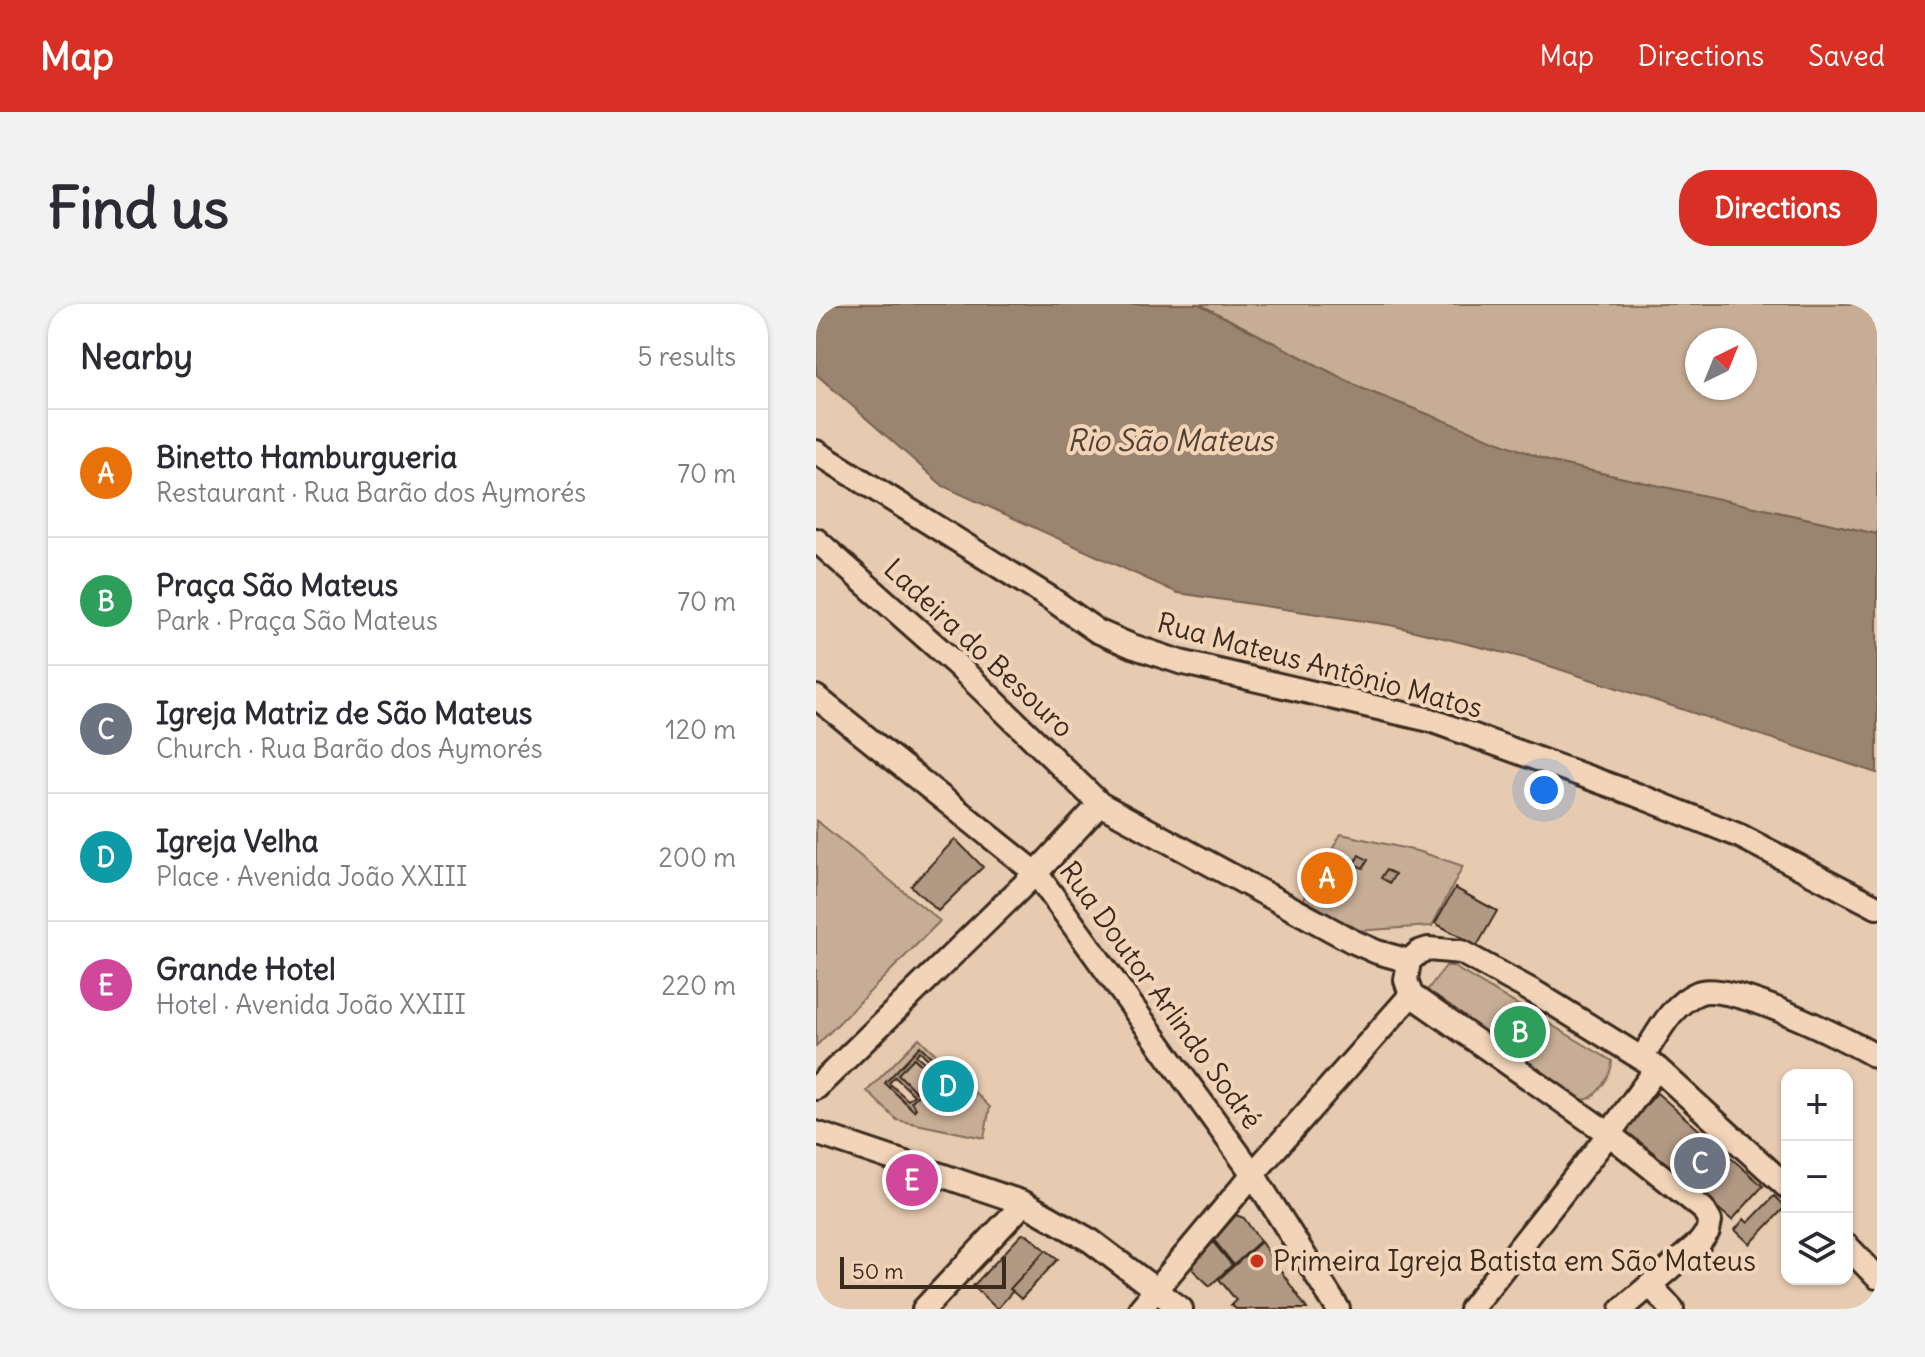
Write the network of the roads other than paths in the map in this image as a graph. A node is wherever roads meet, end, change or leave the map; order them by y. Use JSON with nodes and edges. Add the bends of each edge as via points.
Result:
{"nodes":[{"id":1,"x":816,"y":452,"type":"edge"},
{"id":2,"x":816,"y":540,"type":"edge"},
{"id":3,"x":816,"y":697,"type":"edge"},
{"id":4,"x":1100,"y":804,"type":"junction"},
{"id":5,"x":1036,"y":873,"type":"junction"},
{"id":6,"x":1877,"y":907,"type":"edge"},
{"id":7,"x":1409,"y":961,"type":"junction"},
{"id":8,"x":1411,"y":995,"type":"junction"},
{"id":9,"x":1877,"y":1057,"type":"edge"},
{"id":10,"x":1649,"y":1063,"type":"junction"},
{"id":11,"x":816,"y":1088,"type":"edge"},
{"id":12,"x":816,"y":1133,"type":"edge"},
{"id":13,"x":1609,"y":1134,"type":"junction"},
{"id":14,"x":1253,"y":1174,"type":"junction"},
{"id":15,"x":1781,"y":1182,"type":"edge"},
{"id":16,"x":1024,"y":1203,"type":"junction"},
{"id":17,"x":1853,"y":1252,"type":"edge"},
{"id":18,"x":1877,"y":1277,"type":"edge"},
{"id":19,"x":1650,"y":1285,"type":"junction"},
{"id":20,"x":1156,"y":1291,"type":"junction"},
{"id":21,"x":924,"y":1309,"type":"edge"},
{"id":22,"x":1140,"y":1309,"type":"edge"},
{"id":23,"x":1181,"y":1309,"type":"edge"},
{"id":24,"x":1338,"y":1309,"type":"edge"},
{"id":25,"x":1471,"y":1309,"type":"edge"},
{"id":26,"x":1622,"y":1309,"type":"edge"},
{"id":27,"x":1672,"y":1309,"type":"edge"}],
"edges":[{"from":1,"to":6,"type":"street","name":"Rua Mateus Antônio Matos","via":[[1097,631],[1180,662],[1430,720],[1740,836]]},
{"from":2,"to":4,"type":"street","name":"Ladeira do Besouro","via":[[957,665]]},
{"from":3,"to":5,"type":"street","name":"Rua Doutor Arlindo Sodré"},
{"from":4,"to":5,"type":"street"},
{"from":4,"to":7,"type":"street","name":"Ladeira do Besouro","via":[[1352,941]]},
{"from":5,"to":11,"type":"street"},
{"from":5,"to":14,"type":"street","name":"Rua Doutor Arlindo Sodré"},
{"from":7,"to":8,"type":"street","via":[[1406,980]]},
{"from":7,"to":10,"type":"street","via":[[1428,949],[1461,952]]},
{"from":8,"to":13,"type":"street"},
{"from":8,"to":14,"type":"street"},
{"from":9,"to":10,"type":"street","via":[[1725,990],[1700,991],[1684,1000],[1666,1020]]},
{"from":10,"to":13,"type":"street"},
{"from":10,"to":15,"type":"street"},
{"from":12,"to":16,"type":"street"},
{"from":13,"to":19,"type":"street","via":[[1703,1209],[1710,1221],[1700,1242]]},
{"from":13,"to":25,"type":"street"},
{"from":14,"to":20,"type":"street"},
{"from":14,"to":24,"type":"street","name":"Rua Doutor Arlindo Sodré"},
{"from":16,"to":20,"type":"street","via":[[1091,1241]]},
{"from":16,"to":21,"type":"street"},
{"from":17,"to":18,"type":"street"},
{"from":19,"to":26,"type":"street"},
{"from":19,"to":27,"type":"street"},
{"from":20,"to":22,"type":"street"},
{"from":20,"to":23,"type":"street"}]}
